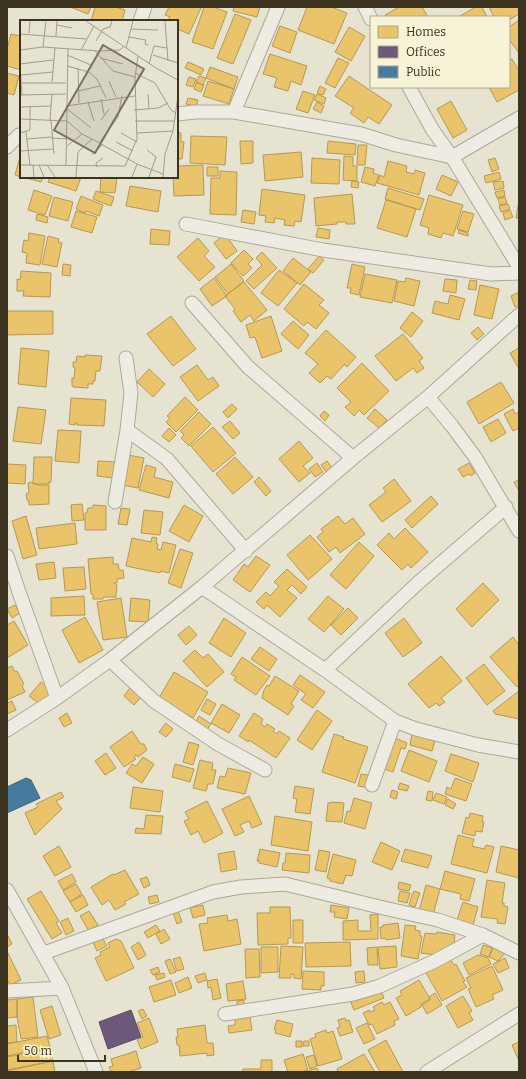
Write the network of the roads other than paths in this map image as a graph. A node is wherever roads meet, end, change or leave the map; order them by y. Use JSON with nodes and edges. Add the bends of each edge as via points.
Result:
{"nodes":[{"id":1,"x":145,"y":7,"type":"edge"},
{"id":2,"x":278,"y":7,"type":"edge"},
{"id":3,"x":365,"y":7,"type":"edge"},
{"id":4,"x":370,"y":17,"type":"edge"},
{"id":5,"x":140,"y":20,"type":"edge"},
{"id":6,"x":410,"y":88,"type":"edge"},
{"id":7,"x":234,"y":112,"type":"junction"},
{"id":8,"x":178,"y":114,"type":"edge"},
{"id":9,"x":519,"y":118,"type":"edge"},
{"id":10,"x":16,"y":135,"type":"edge"},
{"id":11,"x":7,"y":147,"type":"edge"},
{"id":12,"x":452,"y":157,"type":"junction"},
{"id":13,"x":186,"y":224,"type":"dead end"},
{"id":14,"x":519,"y":267,"type":"edge"},
{"id":15,"x":519,"y":273,"type":"edge"},
{"id":16,"x":192,"y":303,"type":"dead end"},
{"id":17,"x":519,"y":315,"type":"edge"},
{"id":18,"x":126,"y":358,"type":"dead end"},
{"id":19,"x":428,"y":396,"type":"junction"},
{"id":20,"x":127,"y":430,"type":"junction"},
{"id":21,"x":353,"y":458,"type":"junction"},
{"id":22,"x":115,"y":502,"type":"dead end"},
{"id":23,"x":506,"y":507,"type":"junction"},
{"id":24,"x":519,"y":531,"type":"edge"},
{"id":25,"x":246,"y":551,"type":"junction"},
{"id":26,"x":7,"y":556,"type":"edge"},
{"id":27,"x":202,"y":587,"type":"junction"},
{"id":28,"x":110,"y":660,"type":"junction"},
{"id":29,"x":325,"y":670,"type":"junction"},
{"id":30,"x":57,"y":698,"type":"junction"},
{"id":31,"x":395,"y":722,"type":"junction"},
{"id":32,"x":7,"y":730,"type":"edge"},
{"id":33,"x":519,"y":752,"type":"edge"},
{"id":34,"x":265,"y":770,"type":"dead end"},
{"id":35,"x":372,"y":785,"type":"dead end"},
{"id":36,"x":7,"y":890,"type":"edge"},
{"id":37,"x":483,"y":936,"type":"junction"},
{"id":38,"x":44,"y":953,"type":"junction"},
{"id":39,"x":519,"y":953,"type":"edge"},
{"id":40,"x":62,"y":988,"type":"junction"},
{"id":41,"x":7,"y":991,"type":"edge"},
{"id":42,"x":225,"y":1014,"type":"dead end"},
{"id":43,"x":519,"y":1014,"type":"edge"},
{"id":44,"x":96,"y":1072,"type":"edge"},
{"id":45,"x":427,"y":1072,"type":"edge"}],
"edges":[{"from":1,"to":5,"type":"street"},
{"from":2,"to":7,"type":"street"},
{"from":3,"to":4,"type":"street"},
{"from":6,"to":12,"type":"street","via":[[432,129]]},
{"from":7,"to":8,"type":"street"},
{"from":7,"to":12,"type":"street","via":[[361,134],[396,145]]},
{"from":9,"to":12,"type":"street"},
{"from":10,"to":11,"type":"street"},
{"from":12,"to":14,"type":"street"},
{"from":13,"to":15,"type":"street","via":[[323,250],[491,274]]},
{"from":16,"to":21,"type":"street","via":[[248,367]]},
{"from":17,"to":19,"type":"street"},
{"from":18,"to":20,"type":"street","via":[[131,393]]},
{"from":19,"to":21,"type":"street"},
{"from":19,"to":23,"type":"street","via":[[475,457]]},
{"from":20,"to":22,"type":"street"},
{"from":20,"to":25,"type":"street","via":[[167,459]]},
{"from":21,"to":25,"type":"street"},
{"from":23,"to":24,"type":"street"},
{"from":23,"to":29,"type":"street","via":[[419,582]]},
{"from":25,"to":27,"type":"street"},
{"from":26,"to":30,"type":"street"},
{"from":27,"to":28,"type":"street"},
{"from":27,"to":29,"type":"street"},
{"from":28,"to":30,"type":"street"},
{"from":28,"to":34,"type":"street","via":[[154,701],[218,744]]},
{"from":29,"to":31,"type":"street"},
{"from":30,"to":32,"type":"street"},
{"from":31,"to":33,"type":"street","via":[[478,745]]},
{"from":31,"to":35,"type":"street"},
{"from":36,"to":38,"type":"street"},
{"from":37,"to":38,"type":"street","via":[[426,917],[285,884],[273,884],[213,892]]},
{"from":37,"to":39,"type":"street"},
{"from":37,"to":42,"type":"street","via":[[436,961],[374,988],[353,994]]},
{"from":38,"to":40,"type":"street"},
{"from":40,"to":41,"type":"street"},
{"from":40,"to":44,"type":"street"},
{"from":43,"to":45,"type":"street"}]}
